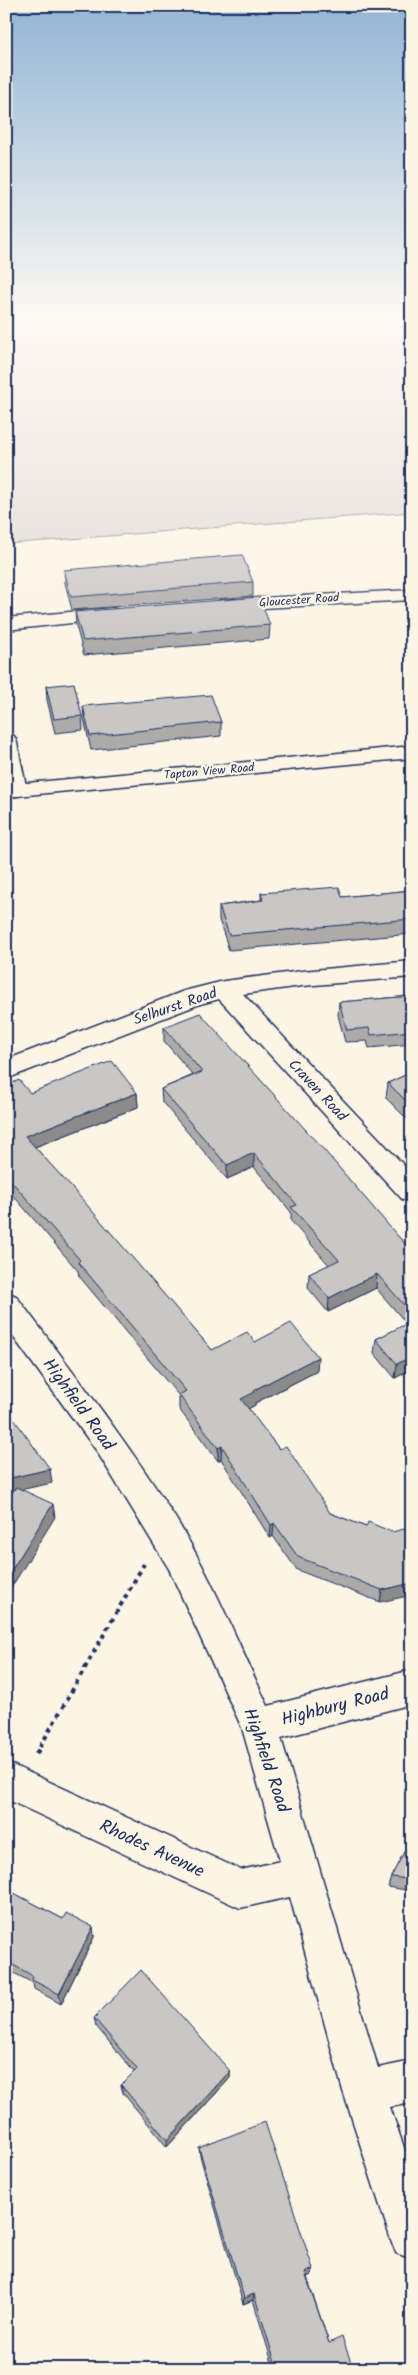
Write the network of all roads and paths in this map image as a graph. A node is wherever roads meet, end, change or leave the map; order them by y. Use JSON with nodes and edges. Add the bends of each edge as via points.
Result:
{"nodes":[{"id":1,"x":412,"y":595,"type":"edge"},
{"id":2,"x":203,"y":607,"type":"edge"},
{"id":3,"x":134,"y":613,"type":"edge"},
{"id":4,"x":6,"y":624,"type":"edge"},
{"id":5,"x":6,"y":739,"type":"edge"},
{"id":6,"x":412,"y":752,"type":"edge"},
{"id":7,"x":11,"y":790,"type":"edge"},
{"id":8,"x":412,"y":969,"type":"edge"},
{"id":9,"x":224,"y":989,"type":"junction"},
{"id":10,"x":6,"y":1070,"type":"edge"},
{"id":11,"x":412,"y":1192,"type":"edge"},
{"id":12,"x":6,"y":1304,"type":"edge"},
{"id":13,"x":164,"y":1529,"type":"junction"},
{"id":14,"x":412,"y":1686,"type":"edge"},
{"id":15,"x":259,"y":1726,"type":"junction"},
{"id":16,"x":12,"y":1782,"type":"edge"},
{"id":17,"x":303,"y":1875,"type":"junction"},
{"id":18,"x":412,"y":2082,"type":"edge"},
{"id":19,"x":364,"y":2091,"type":"junction"},
{"id":20,"x":412,"y":2237,"type":"edge"}],
"edges":[{"from":1,"to":2,"type":"street","name":"Gloucester Road"},
{"from":3,"to":4,"type":"street"},
{"from":5,"to":7,"type":"street"},
{"from":6,"to":7,"type":"street","name":"Tapton View Road"},
{"from":8,"to":9,"type":"street","name":"Selhurst Road"},
{"from":9,"to":10,"type":"street","name":"Selhurst Road","via":[[193,997]]},
{"from":9,"to":11,"type":"street","name":"Craven Road"},
{"from":12,"to":13,"type":"street","name":"Highfield Road","via":[[107,1441]]},
{"from":13,"to":15,"type":"street","name":"Highfield Road"},
{"from":13,"to":16,"type":"path"},
{"from":14,"to":15,"type":"street","name":"Highbury Road"},
{"from":15,"to":17,"type":"street","name":"Highfield Road"},
{"from":16,"to":17,"type":"street","name":"Rhodes Avenue","via":[[240,1889]]},
{"from":17,"to":19,"type":"street","name":"Highfield Road"},
{"from":18,"to":19,"type":"street"},
{"from":19,"to":20,"type":"street","name":"Highfield Road"}]}
